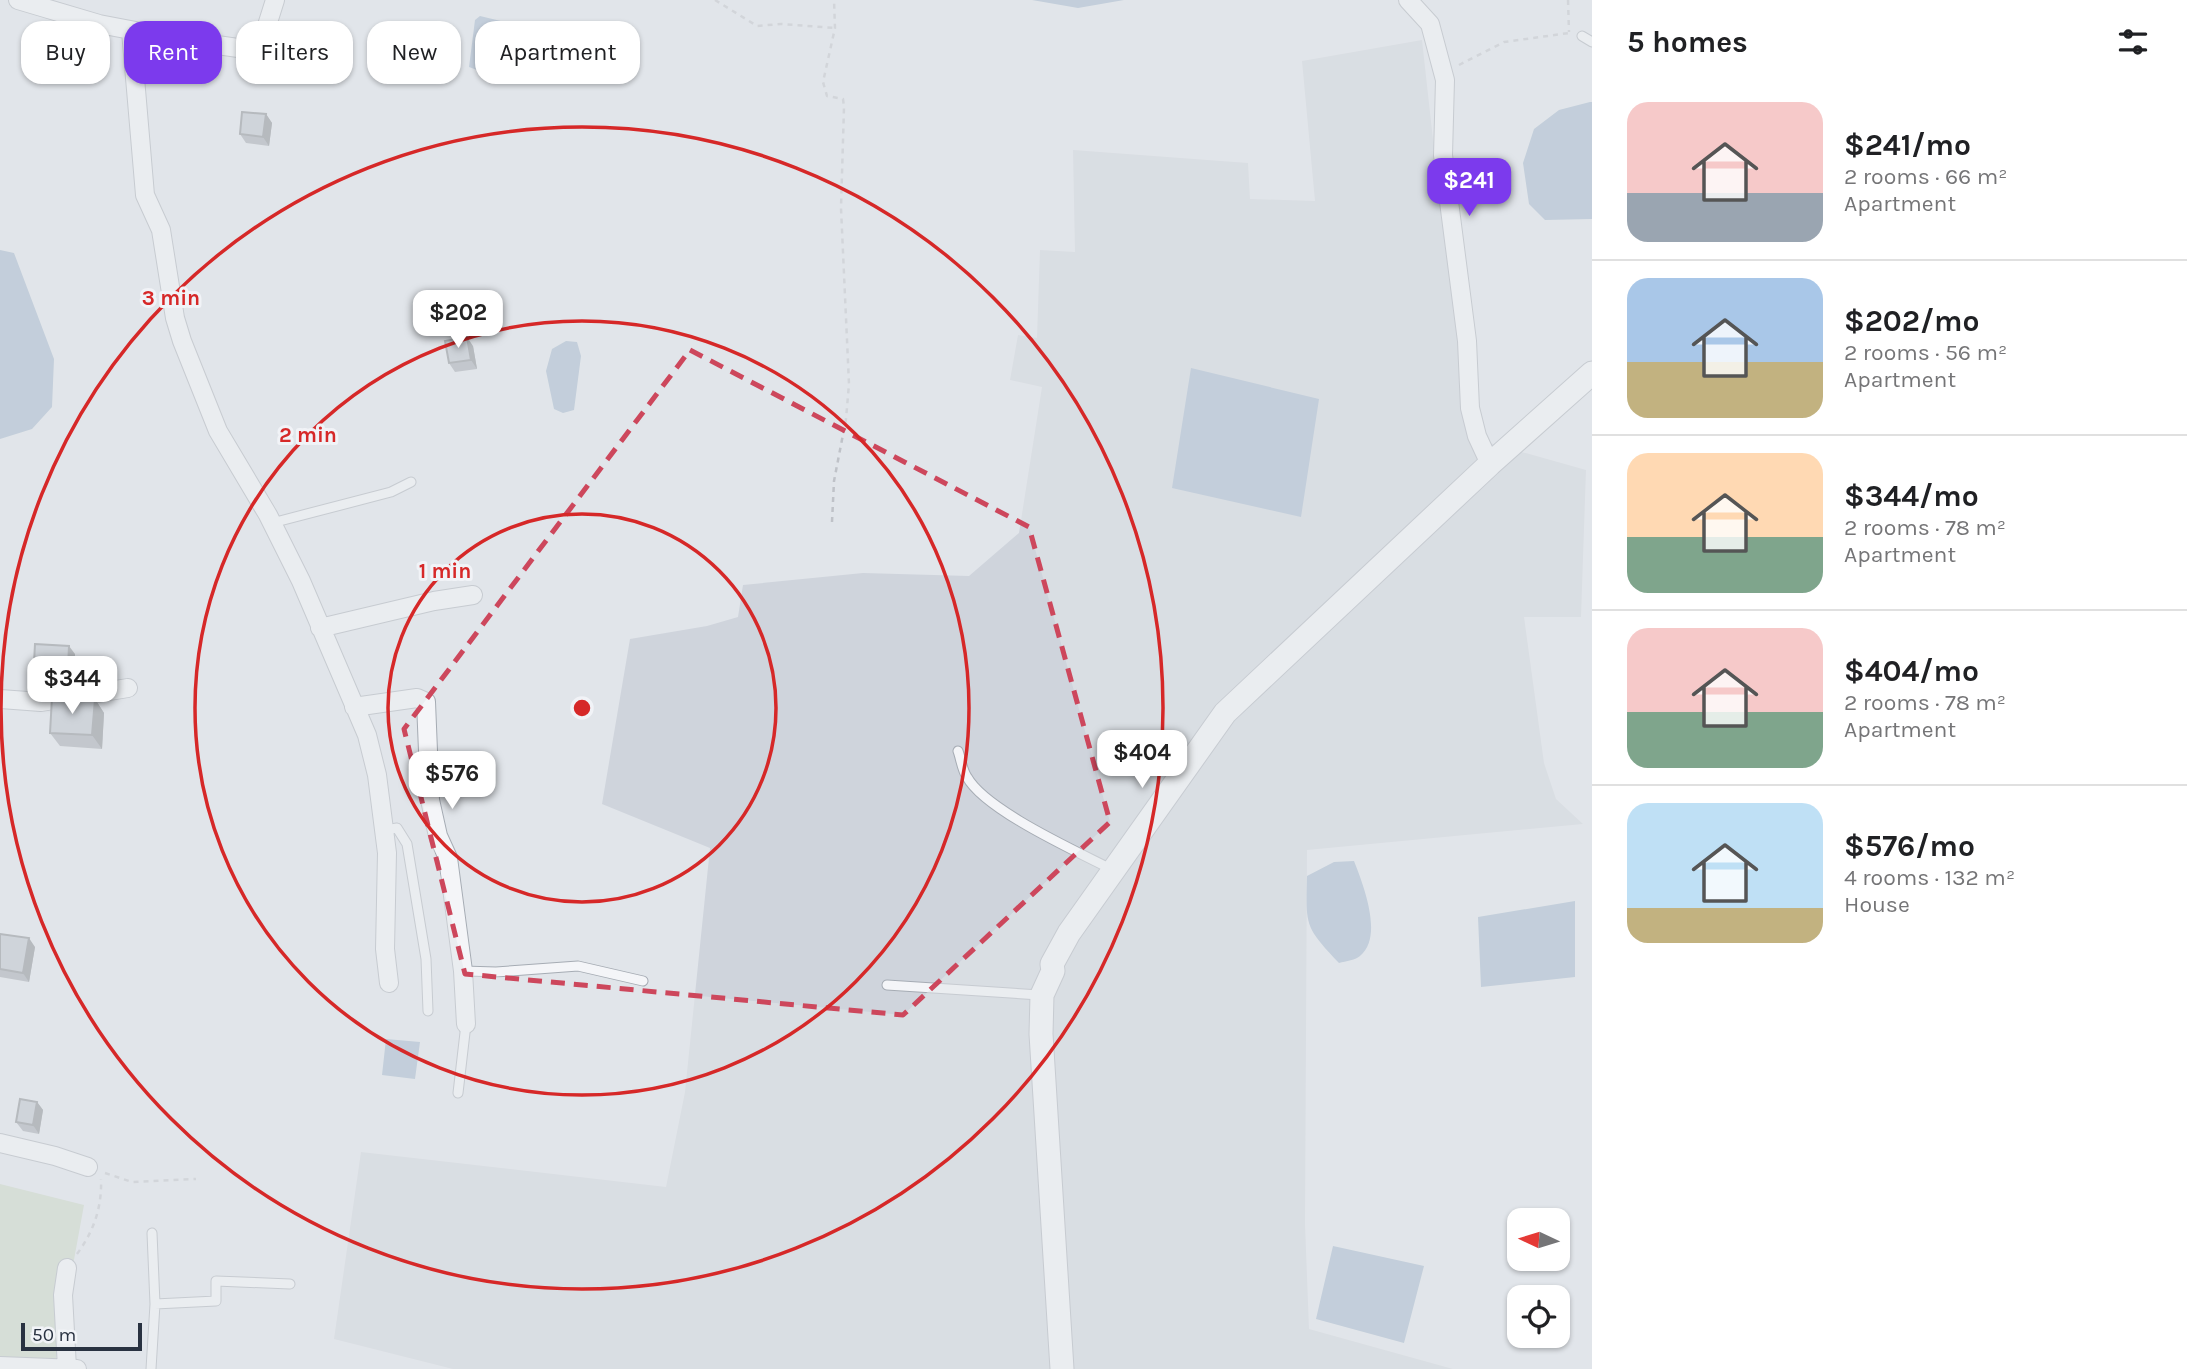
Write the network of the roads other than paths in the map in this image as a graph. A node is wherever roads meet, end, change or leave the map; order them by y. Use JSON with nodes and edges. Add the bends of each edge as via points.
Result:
{"nodes":[{"id":1,"x":18,"y":0,"type":"edge"},
{"id":2,"x":275,"y":0,"type":"edge"},
{"id":3,"x":1408,"y":0,"type":"edge"},
{"id":4,"x":269,"y":21,"type":"edge"},
{"id":5,"x":124,"y":29,"type":"edge"},
{"id":6,"x":1582,"y":36,"type":"dead end"},
{"id":7,"x":1592,"y":42,"type":"edge"},
{"id":8,"x":136,"y":84,"type":"edge"},
{"id":9,"x":1592,"y":373,"type":"edge"},
{"id":10,"x":1490,"y":464,"type":"junction"},
{"id":11,"x":411,"y":482,"type":"dead end"},
{"id":12,"x":272,"y":523,"type":"junction"},
{"id":13,"x":473,"y":595,"type":"dead end"},
{"id":14,"x":320,"y":628,"type":"junction"},
{"id":15,"x":128,"y":688,"type":"dead end"},
{"id":16,"x":0,"y":699,"type":"edge"},
{"id":17,"x":354,"y":707,"type":"junction"},
{"id":18,"x":958,"y":751,"type":"dead end"},
{"id":19,"x":385,"y":830,"type":"junction"},
{"id":20,"x":1113,"y":870,"type":"junction"},
{"id":21,"x":463,"y":971,"type":"junction"},
{"id":22,"x":643,"y":981,"type":"dead end"},
{"id":23,"x":389,"y":983,"type":"dead end"},
{"id":24,"x":887,"y":985,"type":"dead end"},
{"id":25,"x":1042,"y":995,"type":"junction"},
{"id":26,"x":428,"y":1011,"type":"dead end"},
{"id":27,"x":466,"y":1024,"type":"joint"},
{"id":28,"x":458,"y":1093,"type":"dead end"},
{"id":29,"x":0,"y":1143,"type":"edge"},
{"id":30,"x":88,"y":1167,"type":"dead end"},
{"id":31,"x":152,"y":1233,"type":"dead end"},
{"id":32,"x":67,"y":1268,"type":"road end"},
{"id":33,"x":290,"y":1284,"type":"dead end"},
{"id":34,"x":155,"y":1304,"type":"junction"},
{"id":35,"x":0,"y":1367,"type":"edge"},
{"id":36,"x":72,"y":1368,"type":"edge"},
{"id":37,"x":151,"y":1369,"type":"edge"},
{"id":38,"x":1062,"y":1369,"type":"edge"}],
"edges":[{"from":1,"to":5,"type":"street"},
{"from":2,"to":4,"type":"street"},
{"from":3,"to":10,"type":"street","via":[[1430,24],[1445,80],[1443,155],[1467,341],[1470,408]]},
{"from":6,"to":7,"type":"lane"},
{"from":8,"to":12,"type":"street","via":[[145,195],[162,229],[176,318],[218,431]]},
{"from":9,"to":10,"type":"street"},
{"from":10,"to":20,"type":"street","via":[[1218,721]]},
{"from":11,"to":12,"type":"lane","via":[[391,492]]},
{"from":12,"to":14,"type":"street"},
{"from":13,"to":14,"type":"street"},
{"from":14,"to":17,"type":"street"},
{"from":15,"to":16,"type":"street","via":[[41,702]]},
{"from":17,"to":19,"type":"street","via":[[367,735]]},
{"from":17,"to":21,"type":"street","via":[[417,698],[426,702],[430,800],[438,836],[449,858]]},
{"from":18,"to":20,"type":"lane","via":[[966,777],[979,792],[1022,822]]},
{"from":19,"to":23,"type":"street"},
{"from":19,"to":26,"type":"lane","via":[[397,828],[407,844],[426,959]]},
{"from":20,"to":25,"type":"street","via":[[1069,933]]},
{"from":21,"to":22,"type":"lane","via":[[578,967]]},
{"from":21,"to":27,"type":"street"},
{"from":24,"to":25,"type":"lane"},
{"from":25,"to":38,"type":"street"},
{"from":27,"to":28,"type":"lane"},
{"from":29,"to":30,"type":"street"},
{"from":31,"to":34,"type":"lane"},
{"from":32,"to":36,"type":"street","via":[[63,1295]]},
{"from":33,"to":34,"type":"lane","via":[[216,1281],[216,1301]]},
{"from":34,"to":37,"type":"lane"},
{"from":35,"to":36,"type":"street"}]}
